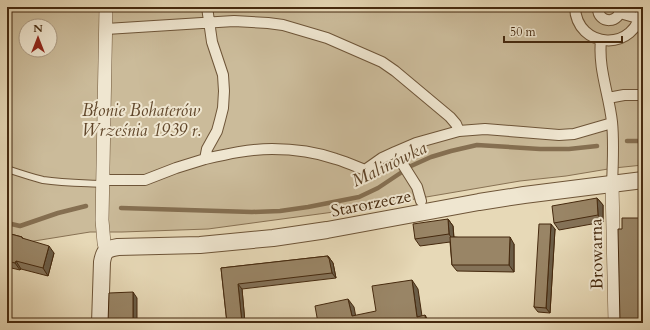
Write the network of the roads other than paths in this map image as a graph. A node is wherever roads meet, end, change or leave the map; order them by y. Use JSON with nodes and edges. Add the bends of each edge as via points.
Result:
{"nodes":[{"id":1,"x":106,"y":7,"type":"edge"},
{"id":2,"x":207,"y":7,"type":"edge"},
{"id":3,"x":575,"y":7,"type":"edge"},
{"id":4,"x":642,"y":7,"type":"edge"},
{"id":5,"x":596,"y":8,"type":"edge"},
{"id":6,"x":620,"y":10,"type":"edge"},
{"id":7,"x":641,"y":19,"type":"edge"},
{"id":8,"x":209,"y":22,"type":"junction"},
{"id":9,"x":106,"y":29,"type":"junction"},
{"id":10,"x":601,"y":40,"type":"junction"},
{"id":11,"x":643,"y":95,"type":"edge"},
{"id":12,"x":608,"y":98,"type":"junction"},
{"id":13,"x":612,"y":122,"type":"junction"},
{"id":14,"x":459,"y":131,"type":"junction"},
{"id":15,"x":395,"y":152,"type":"junction"},
{"id":16,"x":205,"y":159,"type":"junction"},
{"id":17,"x":7,"y":169,"type":"edge"},
{"id":18,"x":643,"y":180,"type":"edge"},
{"id":19,"x":612,"y":184,"type":"junction"},
{"id":20,"x":103,"y":187,"type":"junction"},
{"id":21,"x":421,"y":201,"type":"dead end"},
{"id":22,"x":106,"y":250,"type":"junction"},
{"id":23,"x":100,"y":323,"type":"edge"},
{"id":24,"x":615,"y":323,"type":"edge"}],
"edges":[{"from":1,"to":9,"type":"street"},
{"from":2,"to":8,"type":"street"},
{"from":3,"to":10,"type":"street","via":[[577,20],[583,29]]},
{"from":4,"to":7,"type":"street"},
{"from":5,"to":6,"type":"street","via":[[603,19],[609,20],[616,18]]},
{"from":6,"to":7,"type":"street"},
{"from":7,"to":10,"type":"street","via":[[628,34],[620,38]]},
{"from":8,"to":9,"type":"street"},
{"from":8,"to":14,"type":"street","via":[[234,21],[283,25],[319,35],[362,52],[395,71],[450,117]]},
{"from":8,"to":16,"type":"street","via":[[213,49],[223,75],[224,91],[217,131],[207,149]]},
{"from":9,"to":20,"type":"street"},
{"from":10,"to":12,"type":"street","via":[[601,69]]},
{"from":11,"to":12,"type":"street"},
{"from":12,"to":13,"type":"street"},
{"from":13,"to":14,"type":"street","via":[[574,134],[559,135],[485,129]]},
{"from":13,"to":19,"type":"street"},
{"from":14,"to":15,"type":"street","via":[[416,143]]},
{"from":15,"to":16,"type":"street","via":[[365,170],[329,157],[293,150],[257,150]]},
{"from":15,"to":21,"type":"street","via":[[417,187]]},
{"from":16,"to":20,"type":"street","via":[[145,180]]},
{"from":17,"to":20,"type":"lane","via":[[45,180]]},
{"from":18,"to":19,"type":"street","name":"Starorzecze"},
{"from":19,"to":22,"type":"street","name":"Starorzecze","via":[[479,202],[281,237],[200,245],[118,247]]},
{"from":19,"to":24,"type":"street","name":"Browarna"},
{"from":20,"to":22,"type":"street","via":[[102,220]]},
{"from":22,"to":23,"type":"street","via":[[102,262]]}]}
